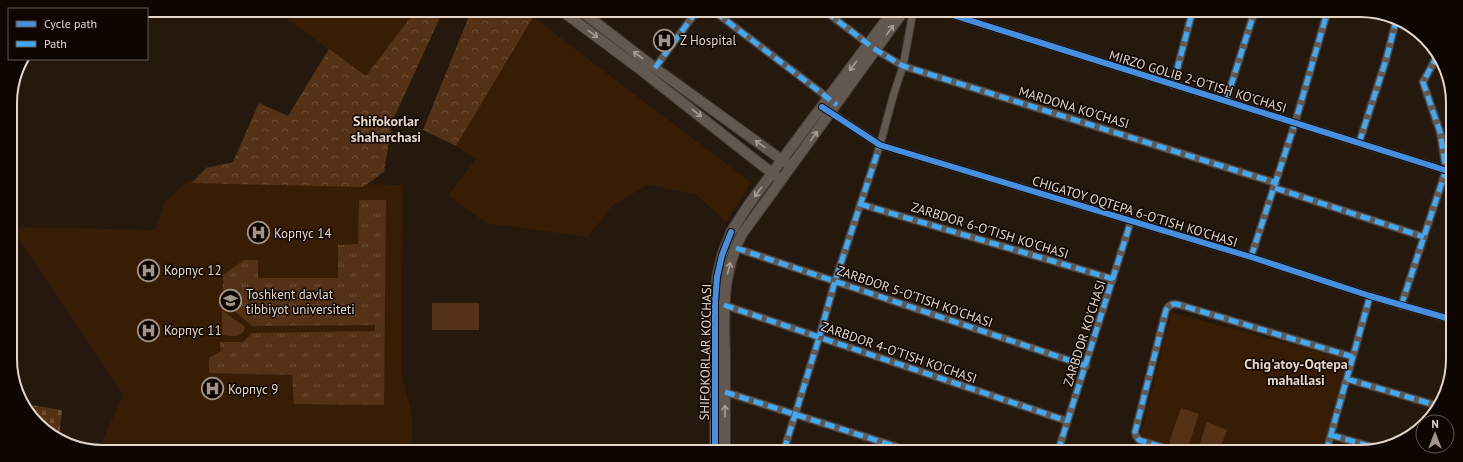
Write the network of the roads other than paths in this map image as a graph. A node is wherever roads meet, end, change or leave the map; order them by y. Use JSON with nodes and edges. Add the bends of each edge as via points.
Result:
{"nodes":[{"id":1,"x":570,"y":17,"type":"edge"},
{"id":2,"x":589,"y":17,"type":"edge"},
{"id":3,"x":691,"y":17,"type":"edge"},
{"id":4,"x":722,"y":17,"type":"edge"},
{"id":5,"x":833,"y":17,"type":"edge"},
{"id":6,"x":889,"y":17,"type":"edge"},
{"id":7,"x":899,"y":17,"type":"edge"},
{"id":8,"x":912,"y":17,"type":"edge"},
{"id":9,"x":959,"y":17,"type":"edge"},
{"id":10,"x":1191,"y":17,"type":"edge"},
{"id":11,"x":1253,"y":17,"type":"edge"},
{"id":12,"x":1326,"y":17,"type":"edge"},
{"id":13,"x":1395,"y":25,"type":"edge"},
{"id":14,"x":873,"y":47,"type":"junction"},
{"id":15,"x":1435,"y":60,"type":"edge"},
{"id":16,"x":903,"y":66,"type":"junction"},
{"id":17,"x":655,"y":68,"type":"junction"},
{"id":18,"x":1173,"y":85,"type":"junction"},
{"id":19,"x":828,"y":98,"type":"junction"},
{"id":20,"x":1226,"y":101,"type":"junction"},
{"id":21,"x":822,"y":107,"type":"junction"},
{"id":22,"x":834,"y":108,"type":"junction"},
{"id":23,"x":1295,"y":123,"type":"junction"},
{"id":24,"x":1359,"y":143,"type":"junction"},
{"id":25,"x":880,"y":144,"type":"junction"},
{"id":26,"x":782,"y":160,"type":"junction"},
{"id":27,"x":1446,"y":161,"type":"edge"},
{"id":28,"x":791,"y":167,"type":"junction"},
{"id":29,"x":1446,"y":170,"type":"edge"},
{"id":30,"x":772,"y":173,"type":"junction"},
{"id":31,"x":1446,"y":176,"type":"edge"},
{"id":32,"x":782,"y":180,"type":"junction"},
{"id":33,"x":1275,"y":186,"type":"junction"},
{"id":34,"x":860,"y":204,"type":"junction"},
{"id":35,"x":1131,"y":221,"type":"junction"},
{"id":36,"x":1424,"y":237,"type":"junction"},
{"id":37,"x":736,"y":248,"type":"junction"},
{"id":38,"x":1251,"y":257,"type":"junction"},
{"id":39,"x":1114,"y":280,"type":"junction"},
{"id":40,"x":835,"y":282,"type":"junction"},
{"id":41,"x":1370,"y":296,"type":"junction"},
{"id":42,"x":724,"y":305,"type":"junction"},
{"id":43,"x":1401,"y":306,"type":"junction"},
{"id":44,"x":1446,"y":318,"type":"edge"},
{"id":45,"x":819,"y":338,"type":"junction"},
{"id":46,"x":1353,"y":357,"type":"junction"},
{"id":47,"x":1086,"y":366,"type":"junction"},
{"id":48,"x":1347,"y":379,"type":"junction"},
{"id":49,"x":725,"y":392,"type":"junction"},
{"id":50,"x":1433,"y":405,"type":"edge"},
{"id":51,"x":796,"y":415,"type":"junction"},
{"id":52,"x":1067,"y":421,"type":"junction"},
{"id":53,"x":1331,"y":435,"type":"junction"},
{"id":54,"x":715,"y":445,"type":"edge"},
{"id":55,"x":725,"y":445,"type":"edge"},
{"id":56,"x":786,"y":445,"type":"edge"},
{"id":57,"x":891,"y":445,"type":"edge"},
{"id":58,"x":1060,"y":445,"type":"edge"},
{"id":59,"x":1155,"y":445,"type":"edge"},
{"id":60,"x":1328,"y":445,"type":"edge"},
{"id":61,"x":1366,"y":445,"type":"edge"}],
"edges":[{"from":1,"to":30,"type":"main road","one_way":true},
{"from":17,"to":2,"type":"main road","one_way":true},
{"from":3,"to":17,"type":"street"},
{"from":4,"to":19,"type":"street"},
{"from":5,"to":14,"type":"street","name":"MARDONA KO'CHASI"},
{"from":6,"to":14,"type":"main road","name":"SHIFOKORLAR KO'CHASI"},
{"from":14,"to":7,"type":"main road","name":"SHIFOKORLAR KO'CHASI","one_way":true},
{"from":8,"to":16,"type":"street"},
{"from":9,"to":18,"type":"street","name":"MIRZO GOLIB 2-O'TISH KO'CHASI"},
{"from":10,"to":18,"type":"street"},
{"from":11,"to":20,"type":"street"},
{"from":12,"to":23,"type":"street"},
{"from":13,"to":24,"type":"street"},
{"from":14,"to":16,"type":"street","name":"MARDONA KO'CHASI"},
{"from":14,"to":19,"type":"main road","name":"SHIFOKORLAR KO'CHASI","one_way":true},
{"from":14,"to":22,"type":"main road","name":"SHIFOKORLAR KO'CHASI"},
{"from":15,"to":27,"type":"street","via":[[1423,82],[1440,132]]},
{"from":16,"to":25,"type":"street"},
{"from":16,"to":33,"type":"street","name":"MARDONA KO'CHASI"},
{"from":26,"to":17,"type":"main road","one_way":true},
{"from":18,"to":20,"type":"street","name":"MIRZO GOLIB 2-O'TISH KO'CHASI"},
{"from":19,"to":21,"type":"main road","name":"SHIFOKORLAR KO'CHASI"},
{"from":19,"to":22,"type":"street"},
{"from":20,"to":23,"type":"street","name":"MIRZO GOLIB 2-O'TISH KO'CHASI"},
{"from":21,"to":22,"type":"street","name":"CHIGATOY OQTEPA 6-O'TISH KO'CHASI"},
{"from":21,"to":26,"type":"main road","name":"SHIFOKORLAR KO'CHASI"},
{"from":22,"to":25,"type":"street","name":"CHIGATOY OQTEPA 6-O'TISH KO'CHASI"},
{"from":28,"to":22,"type":"main road","name":"SHIFOKORLAR KO'CHASI","one_way":true},
{"from":23,"to":24,"type":"street","name":"MIRZO GOLIB 2-O'TISH KO'CHASI"},
{"from":23,"to":33,"type":"street"},
{"from":24,"to":29,"type":"street","name":"MIRZO GOLIB 2-O'TISH KO'CHASI"},
{"from":25,"to":34,"type":"street"},
{"from":25,"to":35,"type":"street","name":"CHIGATOY OQTEPA 6-O'TISH KO'CHASI"},
{"from":26,"to":28,"type":"main road"},
{"from":26,"to":30,"type":"main road","name":"SHIFOKORLAR KO'CHASI"},
{"from":28,"to":32,"type":"main road","name":"SHIFOKORLAR KO'CHASI"},
{"from":30,"to":32,"type":"main road"},
{"from":30,"to":54,"type":"main road","name":"SHIFOKORLAR KO'CHASI","one_way":true,"via":[[731,232],[722,254],[717,277]]},
{"from":31,"to":36,"type":"street"},
{"from":32,"to":37,"type":"main road","name":"SHIFOKORLAR KO'CHASI","via":[[742,234]]},
{"from":33,"to":36,"type":"street","name":"MARDONA KO'CHASI"},
{"from":33,"to":38,"type":"street"},
{"from":34,"to":39,"type":"street","name":"ZARBDOR 6-O'TISH KO'CHASI"},
{"from":34,"to":40,"type":"street"},
{"from":35,"to":38,"type":"street","name":"CHIGATOY OQTEPA 6-O'TISH KO'CHASI"},
{"from":35,"to":39,"type":"street","name":"ZARBDOR KO'CHASI"},
{"from":36,"to":43,"type":"street"},
{"from":37,"to":40,"type":"street","name":"ZARBDOR 5-O'TISH KO'CHASI"},
{"from":42,"to":37,"type":"main road","name":"SHIFOKORLAR KO'CHASI","one_way":true,"via":[[726,279]]},
{"from":38,"to":41,"type":"street","name":"CHIGATOY OQTEPA 6-O'TISH KO'CHASI"},
{"from":39,"to":47,"type":"street","name":"ZARBDOR KO'CHASI"},
{"from":40,"to":45,"type":"street"},
{"from":40,"to":47,"type":"street","name":"ZARBDOR 5-O'TISH KO'CHASI"},
{"from":41,"to":43,"type":"street","name":"CHIGATOY OQTEPA 6-O'TISH KO'CHASI"},
{"from":41,"to":46,"type":"street"},
{"from":42,"to":45,"type":"street","name":"ZARBDOR 4-O'TISH KO'CHASI"},
{"from":42,"to":49,"type":"main road","name":"SHIFOKORLAR KO'CHASI"},
{"from":43,"to":44,"type":"street","name":"CHIGATOY OQTEPA 6-O'TISH KO'CHASI"},
{"from":45,"to":51,"type":"street"},
{"from":45,"to":52,"type":"street","name":"ZARBDOR 4-O'TISH KO'CHASI"},
{"from":46,"to":48,"type":"street"},
{"from":46,"to":59,"type":"street","via":[[1176,304],[1170,305],[1166,310],[1135,434],[1139,440]]},
{"from":47,"to":52,"type":"street","name":"ZARBDOR KO'CHASI"},
{"from":48,"to":50,"type":"street"},
{"from":48,"to":53,"type":"street"},
{"from":49,"to":51,"type":"street"},
{"from":55,"to":49,"type":"main road","name":"SHIFOKORLAR KO'CHASI","one_way":true},
{"from":51,"to":56,"type":"street"},
{"from":51,"to":57,"type":"street"},
{"from":52,"to":58,"type":"street","name":"ZARBDOR KO'CHASI"},
{"from":53,"to":60,"type":"street"},
{"from":53,"to":61,"type":"street"}]}
